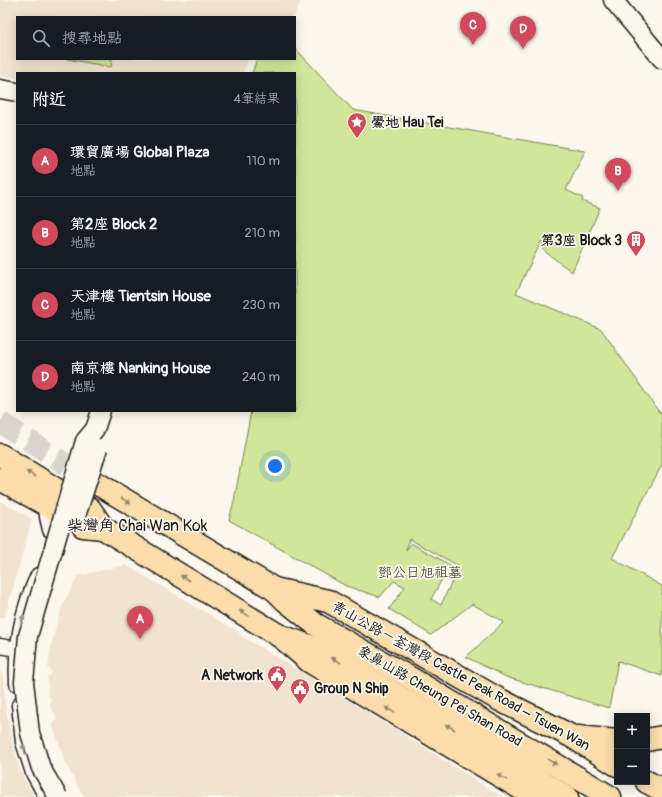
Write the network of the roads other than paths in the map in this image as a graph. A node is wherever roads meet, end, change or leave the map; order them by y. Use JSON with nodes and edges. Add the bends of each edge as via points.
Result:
{"nodes":[{"id":1,"x":613,"y":0,"type":"edge"},
{"id":2,"x":662,"y":59,"type":"edge"},
{"id":3,"x":0,"y":89,"type":"edge"},
{"id":4,"x":16,"y":92,"type":"edge"},
{"id":5,"x":101,"y":412,"type":"edge"},
{"id":6,"x":93,"y":440,"type":"junction"},
{"id":7,"x":0,"y":455,"type":"edge"},
{"id":8,"x":0,"y":479,"type":"edge"},
{"id":9,"x":93,"y":481,"type":"dead end"},
{"id":10,"x":90,"y":520,"type":"dead end"},
{"id":11,"x":38,"y":575,"type":"dead end"},
{"id":12,"x":274,"y":589,"type":"junction"},
{"id":13,"x":278,"y":635,"type":"junction"},
{"id":14,"x":0,"y":646,"type":"edge"},
{"id":15,"x":17,"y":649,"type":"junction"},
{"id":16,"x":571,"y":736,"type":"junction"},
{"id":17,"x":662,"y":738,"type":"edge"},
{"id":18,"x":650,"y":740,"type":"edge"},
{"id":19,"x":614,"y":741,"type":"edge"},
{"id":20,"x":614,"y":762,"type":"edge"},
{"id":21,"x":650,"y":784,"type":"edge"},
{"id":22,"x":662,"y":790,"type":"edge"},
{"id":23,"x":46,"y":797,"type":"edge"},
{"id":24,"x":58,"y":797,"type":"edge"},
{"id":25,"x":67,"y":797,"type":"edge"},
{"id":26,"x":535,"y":797,"type":"edge"},
{"id":27,"x":567,"y":797,"type":"edge"},
{"id":28,"x":610,"y":797,"type":"edge"}],
"edges":[{"from":1,"to":2,"type":"street"},
{"from":3,"to":4,"type":"street"},
{"from":5,"to":6,"type":"street"},
{"from":6,"to":24,"type":"street","bridge":true,"via":[[28,636],[24,682],[30,733],[41,768]]},
{"from":6,"to":25,"type":"street","bridge":true,"via":[[84,490],[38,638],[33,683],[38,729],[49,765]]},
{"from":8,"to":7,"type":"main road","one_way":true,"via":[[54,509]]},
{"from":9,"to":12,"type":"main road","name":"青山公路－荃灣段 Castle Peak Road – Tsuen Wan","one_way":true},
{"from":13,"to":10,"type":"main road","one_way":true},
{"from":15,"to":11,"type":"street","one_way":true,"via":[[19,630]]},
{"from":12,"to":16,"type":"main road","name":"青山公路－荃灣段 Castle Peak Road – Tsuen Wan","via":[[328,601],[500,700]]},
{"from":12,"to":28,"type":"main road","name":"象鼻山路 Cheung Pei Shan Road","one_way":true,"via":[[314,624],[495,727]]},
{"from":26,"to":13,"type":"main road","one_way":true,"via":[[309,661]]},
{"from":27,"to":13,"type":"main road","name":"象鼻山路 Cheung Pei Shan Road","one_way":true,"via":[[315,648]]},
{"from":14,"to":15,"type":"street"},
{"from":23,"to":15,"type":"street","one_way":true,"via":[[33,773],[22,742]]},
{"from":16,"to":19,"type":"main road"},
{"from":16,"to":20,"type":"main road","name":"青山公路－荃灣段 Castle Peak Road – Tsuen Wan"},
{"from":17,"to":18,"type":"main road"},
{"from":21,"to":22,"type":"main road"}]}
